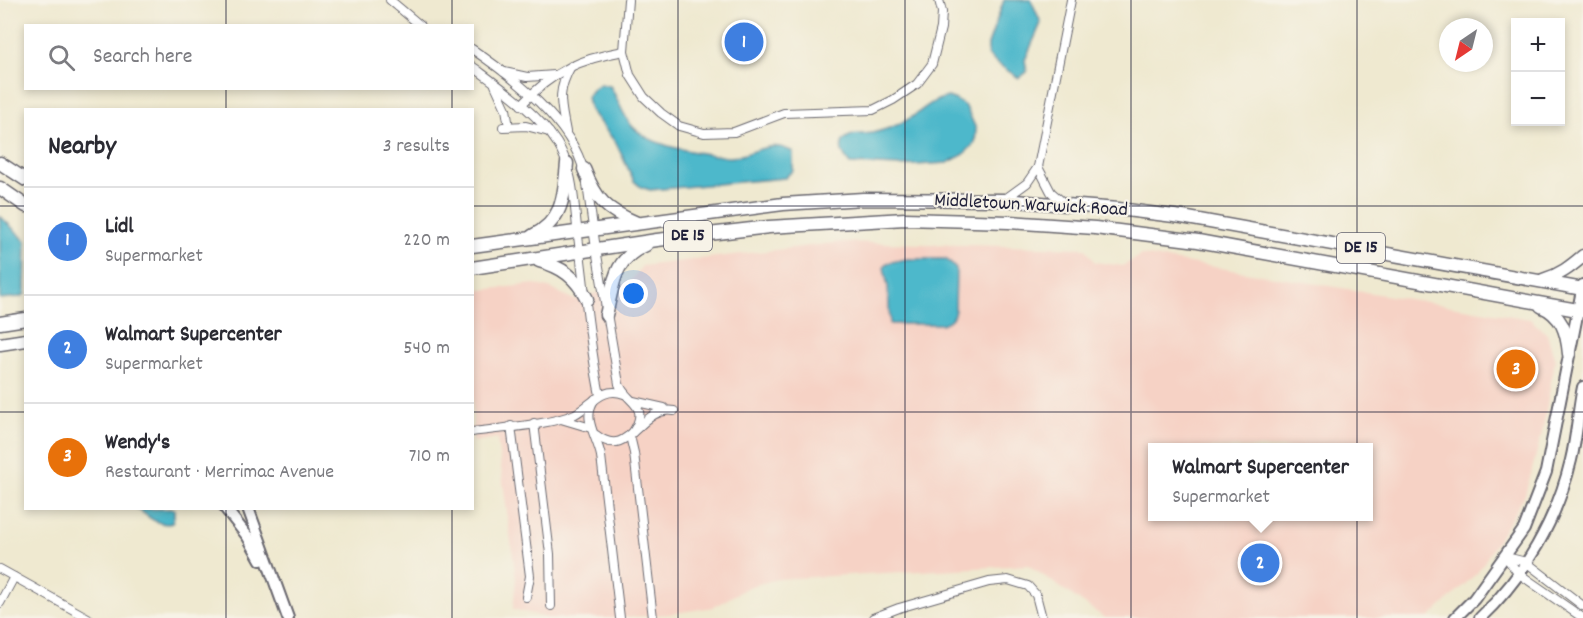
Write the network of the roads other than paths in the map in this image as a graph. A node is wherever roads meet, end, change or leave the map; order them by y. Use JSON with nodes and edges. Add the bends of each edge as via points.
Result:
{"nodes":[{"id":1,"x":390,"y":0,"type":"edge"},
{"id":2,"x":628,"y":0,"type":"edge"},
{"id":3,"x":939,"y":0,"type":"edge"},
{"id":4,"x":1071,"y":0,"type":"edge"},
{"id":5,"x":419,"y":24,"type":"edge"},
{"id":6,"x":474,"y":50,"type":"edge"},
{"id":7,"x":624,"y":51,"type":"junction"},
{"id":8,"x":571,"y":66,"type":"junction"},
{"id":9,"x":474,"y":67,"type":"edge"},
{"id":10,"x":503,"y":72,"type":"junction"},
{"id":11,"x":556,"y":75,"type":"junction"},
{"id":12,"x":495,"y":83,"type":"junction"},
{"id":13,"x":530,"y":96,"type":"junction"},
{"id":14,"x":521,"y":105,"type":"junction"},
{"id":15,"x":549,"y":132,"type":"junction"},
{"id":16,"x":566,"y":134,"type":"junction"},
{"id":17,"x":0,"y":163,"type":"edge"},
{"id":18,"x":567,"y":164,"type":"junction"},
{"id":19,"x":1038,"y":167,"type":"junction"},
{"id":20,"x":584,"y":169,"type":"junction"},
{"id":21,"x":24,"y":179,"type":"edge"},
{"id":22,"x":0,"y":188,"type":"edge"},
{"id":23,"x":1003,"y":200,"type":"junction"},
{"id":24,"x":1065,"y":204,"type":"junction"},
{"id":25,"x":24,"y":205,"type":"edge"},
{"id":26,"x":638,"y":224,"type":"junction"},
{"id":27,"x":593,"y":230,"type":"junction"},
{"id":28,"x":578,"y":232,"type":"junction"},
{"id":29,"x":524,"y":239,"type":"junction"},
{"id":30,"x":657,"y":240,"type":"junction"},
{"id":31,"x":474,"y":246,"type":"edge"},
{"id":32,"x":596,"y":249,"type":"junction"},
{"id":33,"x":580,"y":252,"type":"junction"},
{"id":34,"x":1583,"y":256,"type":"edge"},
{"id":35,"x":532,"y":259,"type":"junction"},
{"id":36,"x":474,"y":268,"type":"edge"},
{"id":37,"x":1539,"y":281,"type":"junction"},
{"id":38,"x":1583,"y":287,"type":"edge"},
{"id":39,"x":587,"y":299,"type":"junction"},
{"id":40,"x":1531,"y":301,"type":"junction"},
{"id":41,"x":1581,"y":311,"type":"edge"},
{"id":42,"x":606,"y":315,"type":"junction"},
{"id":43,"x":24,"y":319,"type":"edge"},
{"id":44,"x":0,"y":323,"type":"edge"},
{"id":45,"x":23,"y":341,"type":"edge"},
{"id":46,"x":0,"y":344,"type":"edge"},
{"id":47,"x":1569,"y":354,"type":"junction"},
{"id":48,"x":1583,"y":387,"type":"edge"},
{"id":49,"x":626,"y":394,"type":"junction"},
{"id":50,"x":598,"y":397,"type":"junction"},
{"id":51,"x":633,"y":401,"type":"junction"},
{"id":52,"x":559,"y":419,"type":"junction"},
{"id":53,"x":534,"y":423,"type":"junction"},
{"id":54,"x":511,"y":426,"type":"junction"},
{"id":55,"x":592,"y":430,"type":"junction"},
{"id":56,"x":474,"y":432,"type":"edge"},
{"id":57,"x":632,"y":434,"type":"junction"},
{"id":58,"x":227,"y":510,"type":"edge"},
{"id":59,"x":249,"y":510,"type":"edge"},
{"id":60,"x":255,"y":510,"type":"edge"},
{"id":61,"x":254,"y":524,"type":"junction"},
{"id":62,"x":1506,"y":557,"type":"junction"},
{"id":63,"x":1526,"y":562,"type":"junction"},
{"id":64,"x":0,"y":569,"type":"edge"},
{"id":65,"x":1518,"y":573,"type":"junction"},
{"id":66,"x":14,"y":577,"type":"junction"},
{"id":67,"x":274,"y":582,"type":"junction"},
{"id":68,"x":526,"y":597,"type":"dead end"},
{"id":69,"x":0,"y":603,"type":"edge"},
{"id":70,"x":550,"y":606,"type":"dead end"},
{"id":71,"x":1583,"y":606,"type":"edge"},
{"id":72,"x":88,"y":618,"type":"edge"},
{"id":73,"x":288,"y":618,"type":"edge"},
{"id":74,"x":620,"y":618,"type":"edge"},
{"id":75,"x":653,"y":618,"type":"edge"},
{"id":76,"x":873,"y":618,"type":"edge"},
{"id":77,"x":1042,"y":618,"type":"edge"},
{"id":78,"x":1455,"y":618,"type":"edge"},
{"id":79,"x":1480,"y":618,"type":"edge"},
{"id":80,"x":1583,"y":618,"type":"edge"}],
"edges":[{"from":1,"to":5,"type":"street"},
{"from":2,"to":7,"type":"street"},
{"from":3,"to":7,"type":"street","via":[[941,28],[932,64],[917,84],[873,110],[784,113],[734,132],[704,133],[679,126],[644,97],[630,75]]},
{"from":4,"to":19,"type":"street"},
{"from":6,"to":10,"type":"street"},
{"from":7,"to":8,"type":"street"},
{"from":8,"to":11,"type":"street"},
{"from":8,"to":16,"type":"street","via":[[562,82],[560,101]]},
{"from":9,"to":12,"type":"street"},
{"from":10,"to":11,"type":"street","via":[[527,77]]},
{"from":10,"to":13,"type":"street"},
{"from":11,"to":13,"type":"street"},
{"from":12,"to":14,"type":"street"},
{"from":12,"to":15,"type":"street","via":[[506,109],[506,124]]},
{"from":13,"to":14,"type":"street"},
{"from":13,"to":16,"type":"street"},
{"from":14,"to":15,"type":"street"},
{"from":15,"to":18,"type":"street"},
{"from":16,"to":20,"type":"street"},
{"from":17,"to":21,"type":"main road"},
{"from":18,"to":28,"type":"street"},
{"from":18,"to":29,"type":"main road","via":[[560,208],[542,230]]},
{"from":19,"to":23,"type":"street","via":[[1027,183]]},
{"from":19,"to":24,"type":"street","via":[[1051,192]]},
{"from":20,"to":26,"type":"main road","via":[[604,205]]},
{"from":20,"to":27,"type":"street"},
{"from":22,"to":25,"type":"main road"},
{"from":23,"to":24,"type":"main road","name":"Middletown Warwick Road","number":"DE 15"},
{"from":23,"to":26,"type":"main road","name":"Middletown Warwick Road","number":"DE 15","via":[[911,198],[783,204]]},
{"from":24,"to":37,"type":"main road","name":"Middletown Warwick Road","number":"DE 15","via":[[1214,222]]},
{"from":26,"to":27,"type":"main road","name":"Middletown Warwick Road","number":"DE 15"},
{"from":27,"to":28,"type":"main road","name":"Middletown Warwick Road","number":"DE 15"},
{"from":27,"to":32,"type":"street"},
{"from":28,"to":29,"type":"main road","name":"Middletown Warwick Road","number":"DE 15"},
{"from":28,"to":33,"type":"street"},
{"from":29,"to":31,"type":"main road","name":"Middletown Warwick Road","number":"DE 15"},
{"from":30,"to":32,"type":"main road","name":"Middletown Warwick Road","number":"DE 15"},
{"from":30,"to":40,"type":"main road","name":"Middletown Warwick Road","number":"DE 15","via":[[825,222],[905,219],[1062,225],[1198,241]]},
{"from":30,"to":42,"type":"main road","via":[[620,264]]},
{"from":32,"to":33,"type":"main road","name":"Middletown Warwick Road","number":"DE 15"},
{"from":32,"to":42,"type":"street"},
{"from":33,"to":35,"type":"main road","name":"Middletown Warwick Road","number":"DE 15"},
{"from":33,"to":39,"type":"street"},
{"from":34,"to":37,"type":"main road","via":[[1556,276]]},
{"from":35,"to":36,"type":"main road","name":"Middletown Warwick Road","number":"DE 15"},
{"from":35,"to":39,"type":"main road","via":[[567,272]]},
{"from":37,"to":38,"type":"main road","name":"Middletown Warwick Road","number":"DE 15"},
{"from":38,"to":41,"type":"street"},
{"from":39,"to":50,"type":"street"},
{"from":40,"to":41,"type":"main road","name":"Middletown Warwick Road","number":"DE 15"},
{"from":40,"to":47,"type":"main road","via":[[1557,318],[1567,334]]},
{"from":41,"to":47,"type":"street"},
{"from":42,"to":49,"type":"street","via":[[619,384]]},
{"from":43,"to":44,"type":"main road"},
{"from":45,"to":46,"type":"main road"},
{"from":47,"to":62,"type":"street","via":[[1546,472],[1524,529]]},
{"from":48,"to":63,"type":"street","via":[[1571,458],[1557,507]]},
{"from":49,"to":50,"type":"street","via":[[612,391]]},
{"from":49,"to":51,"type":"street"},
{"from":50,"to":52,"type":"street","via":[[576,413]]},
{"from":50,"to":55,"type":"street","via":[[588,414]]},
{"from":51,"to":57,"type":"street","via":[[639,414]]},
{"from":51,"to":57,"type":"street","via":[[674,411],[661,410]]},
{"from":52,"to":53,"type":"street"},
{"from":52,"to":55,"type":"street"},
{"from":53,"to":54,"type":"street"},
{"from":53,"to":70,"type":"street","via":[[550,554]]},
{"from":54,"to":56,"type":"street"},
{"from":54,"to":68,"type":"street","via":[[530,576]]},
{"from":55,"to":57,"type":"street","via":[[601,439],[612,442]]},
{"from":55,"to":74,"type":"street","via":[[601,456]]},
{"from":57,"to":75,"type":"street"},
{"from":58,"to":67,"type":"street","via":[[248,537]]},
{"from":59,"to":61,"type":"street"},
{"from":60,"to":61,"type":"street"},
{"from":61,"to":67,"type":"street"},
{"from":62,"to":63,"type":"street"},
{"from":62,"to":65,"type":"street"},
{"from":62,"to":78,"type":"street"},
{"from":63,"to":65,"type":"street"},
{"from":63,"to":71,"type":"street"},
{"from":64,"to":66,"type":"street"},
{"from":65,"to":79,"type":"street"},
{"from":65,"to":80,"type":"street"},
{"from":66,"to":69,"type":"street"},
{"from":66,"to":72,"type":"street"},
{"from":67,"to":73,"type":"street"},
{"from":76,"to":77,"type":"street","via":[[978,585],[1008,580],[1028,586],[1036,595]]}]}
